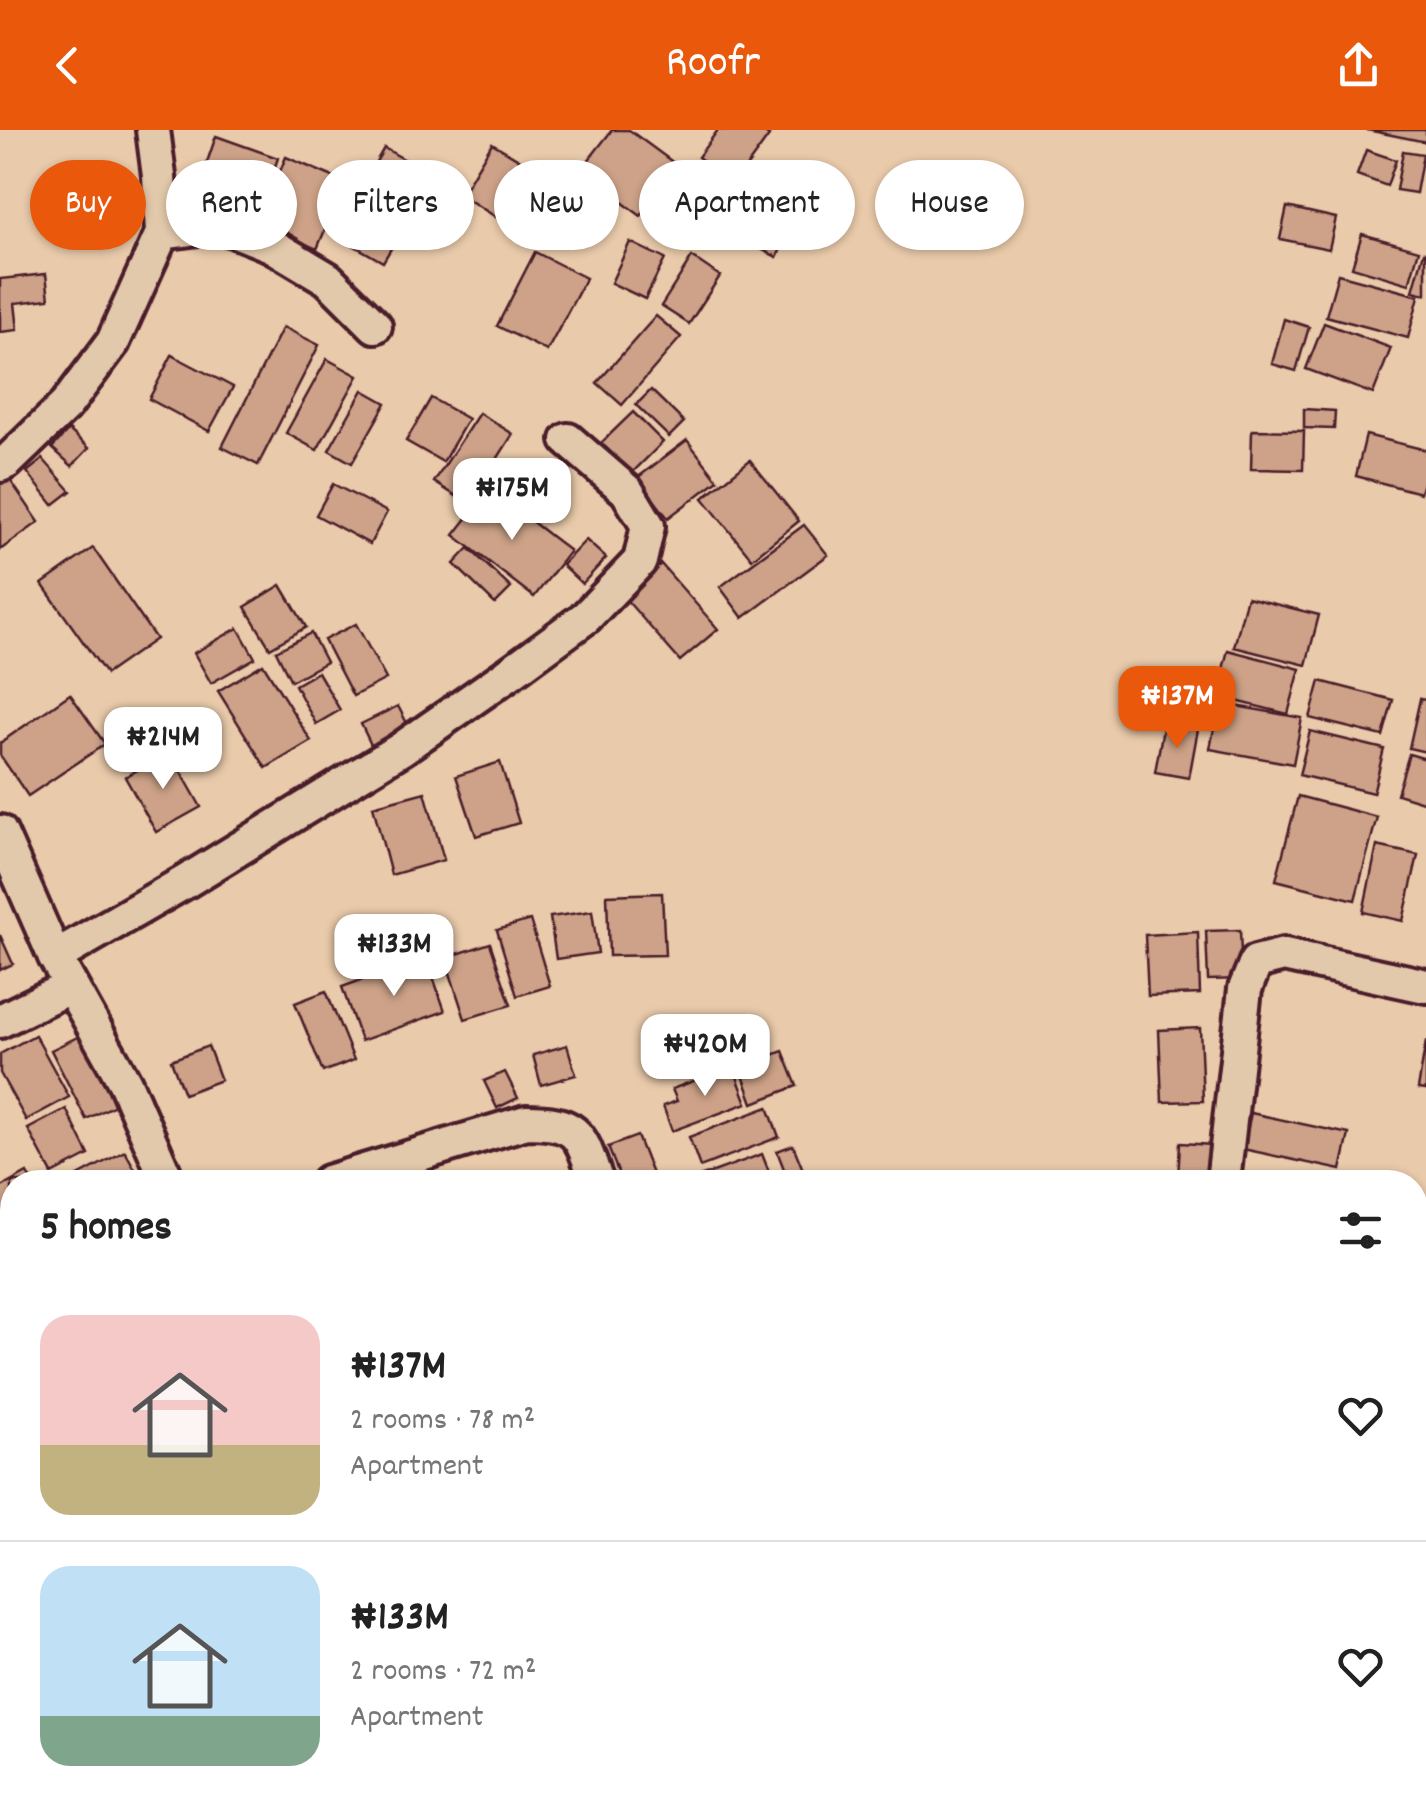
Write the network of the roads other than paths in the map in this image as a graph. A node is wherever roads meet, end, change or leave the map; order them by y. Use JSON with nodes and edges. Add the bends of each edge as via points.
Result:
{"nodes":[{"id":1,"x":153,"y":130,"type":"edge"},
{"id":2,"x":162,"y":233,"type":"junction"},
{"id":3,"x":375,"y":326,"type":"dead end"},
{"id":4,"x":568,"y":440,"type":"dead end"},
{"id":5,"x":0,"y":465,"type":"edge"},
{"id":6,"x":0,"y":832,"type":"edge"},
{"id":7,"x":54,"y":957,"type":"junction"},
{"id":8,"x":1426,"y":986,"type":"edge"},
{"id":9,"x":69,"y":987,"type":"junction"},
{"id":10,"x":0,"y":1021,"type":"edge"},
{"id":11,"x":163,"y":1170,"type":"edge"},
{"id":12,"x":368,"y":1170,"type":"edge"},
{"id":13,"x":593,"y":1170,"type":"edge"},
{"id":14,"x":1225,"y":1170,"type":"edge"}],
"edges":[{"from":1,"to":2,"type":"street"},
{"from":2,"to":3,"type":"street","via":[[220,226],[273,246],[328,279]]},
{"from":2,"to":5,"type":"street","via":[[113,342],[66,405]]},
{"from":4,"to":7,"type":"street","via":[[627,492],[648,526],[640,561],[586,616],[401,748]]},
{"from":6,"to":7,"type":"street"},
{"from":7,"to":9,"type":"street"},
{"from":8,"to":14,"type":"street","via":[[1284,954],[1256,962],[1245,989]]},
{"from":9,"to":10,"type":"street"},
{"from":9,"to":11,"type":"street","via":[[125,1083]]},
{"from":12,"to":13,"type":"street","via":[[526,1122],[557,1122],[581,1138]]}]}
